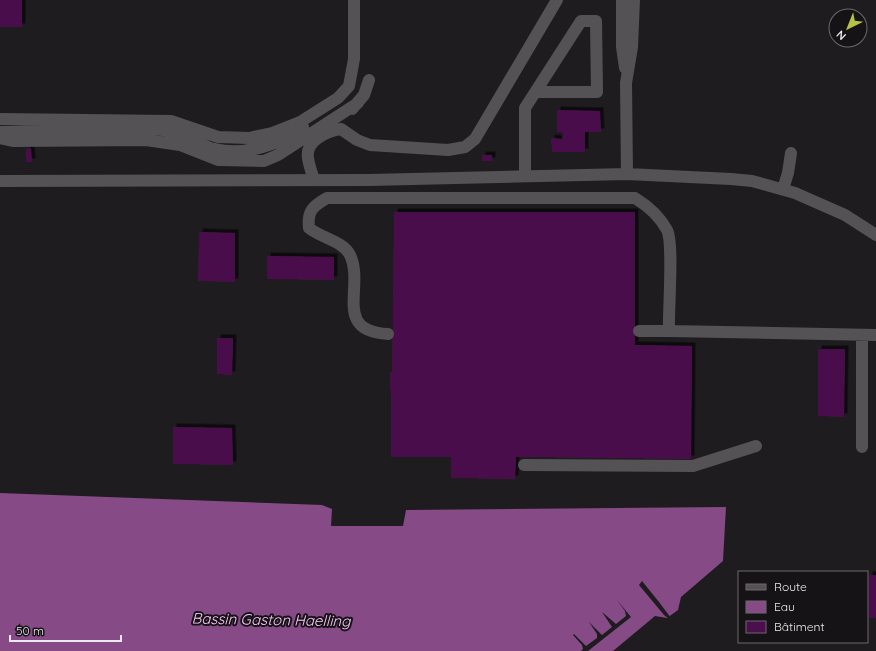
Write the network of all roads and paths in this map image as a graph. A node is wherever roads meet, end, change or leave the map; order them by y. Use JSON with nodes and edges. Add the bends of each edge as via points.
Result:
{"nodes":[{"id":1,"x":354,"y":0,"type":"edge"},
{"id":2,"x":557,"y":0,"type":"edge"},
{"id":3,"x":622,"y":0,"type":"edge"},
{"id":4,"x":634,"y":0,"type":"edge"},
{"id":5,"x":370,"y":80,"type":"dead end"},
{"id":6,"x":626,"y":83,"type":"junction"},
{"id":7,"x":536,"y":92,"type":"junction"},
{"id":8,"x":338,"y":98,"type":"junction"},
{"id":9,"x":358,"y":103,"type":"junction"},
{"id":10,"x":0,"y":119,"type":"edge"},
{"id":11,"x":330,"y":131,"type":"junction"},
{"id":12,"x":0,"y":132,"type":"edge"},
{"id":13,"x":0,"y":138,"type":"edge"},
{"id":14,"x":791,"y":153,"type":"dead end"},
{"id":15,"x":627,"y":174,"type":"junction"},
{"id":16,"x":525,"y":176,"type":"junction"},
{"id":17,"x":314,"y":180,"type":"junction"},
{"id":18,"x":0,"y":181,"type":"edge"},
{"id":19,"x":783,"y":189,"type":"junction"},
{"id":20,"x":876,"y":235,"type":"edge"},
{"id":21,"x":639,"y":331,"type":"dead end"},
{"id":22,"x":669,"y":331,"type":"junction"},
{"id":23,"x":388,"y":334,"type":"dead end"},
{"id":24,"x":862,"y":335,"type":"junction"},
{"id":25,"x":876,"y":335,"type":"edge"},
{"id":26,"x":756,"y":446,"type":"dead end"},
{"id":27,"x":862,"y":447,"type":"dead end"},
{"id":28,"x":524,"y":465,"type":"dead end"}],
"edges":[{"from":1,"to":8,"type":"street","via":[[352,76],[349,86]]},
{"from":2,"to":11,"type":"street","via":[[475,139],[465,147],[448,150],[370,145],[340,129]]},
{"from":3,"to":6,"type":"street","via":[[622,47]]},
{"from":4,"to":6,"type":"street","via":[[632,47]]},
{"from":5,"to":9,"type":"street"},
{"from":6,"to":15,"type":"street"},
{"from":7,"to":7,"type":"street","via":[[581,21],[596,21],[597,92]]},
{"from":7,"to":16,"type":"street","via":[[525,108]]},
{"from":8,"to":10,"type":"street","via":[[300,122],[272,133],[249,138],[218,137],[171,121]]},
{"from":8,"to":12,"type":"street","via":[[295,133],[269,145],[250,150],[214,149],[174,132],[157,129]]},
{"from":9,"to":11,"type":"street"},
{"from":9,"to":13,"type":"street","via":[[278,155],[264,161],[218,160],[180,145],[146,140],[14,141]]},
{"from":11,"to":17,"type":"street","via":[[318,137],[309,150],[308,157]]},
{"from":14,"to":19,"type":"street"},
{"from":15,"to":16,"type":"street"},
{"from":15,"to":19,"type":"street","via":[[752,181]]},
{"from":16,"to":17,"type":"street"},
{"from":17,"to":18,"type":"street"},
{"from":19,"to":20,"type":"street","via":[[845,215]]},
{"from":21,"to":22,"type":"street"},
{"from":22,"to":23,"type":"street","via":[[668,231],[646,204],[635,198],[327,198],[314,206],[308,218],[309,228],[342,246],[350,254],[354,269],[356,319],[365,330]]},
{"from":22,"to":24,"type":"street"},
{"from":24,"to":25,"type":"street"},
{"from":24,"to":27,"type":"street"},
{"from":26,"to":28,"type":"street","via":[[694,466]]}]}
